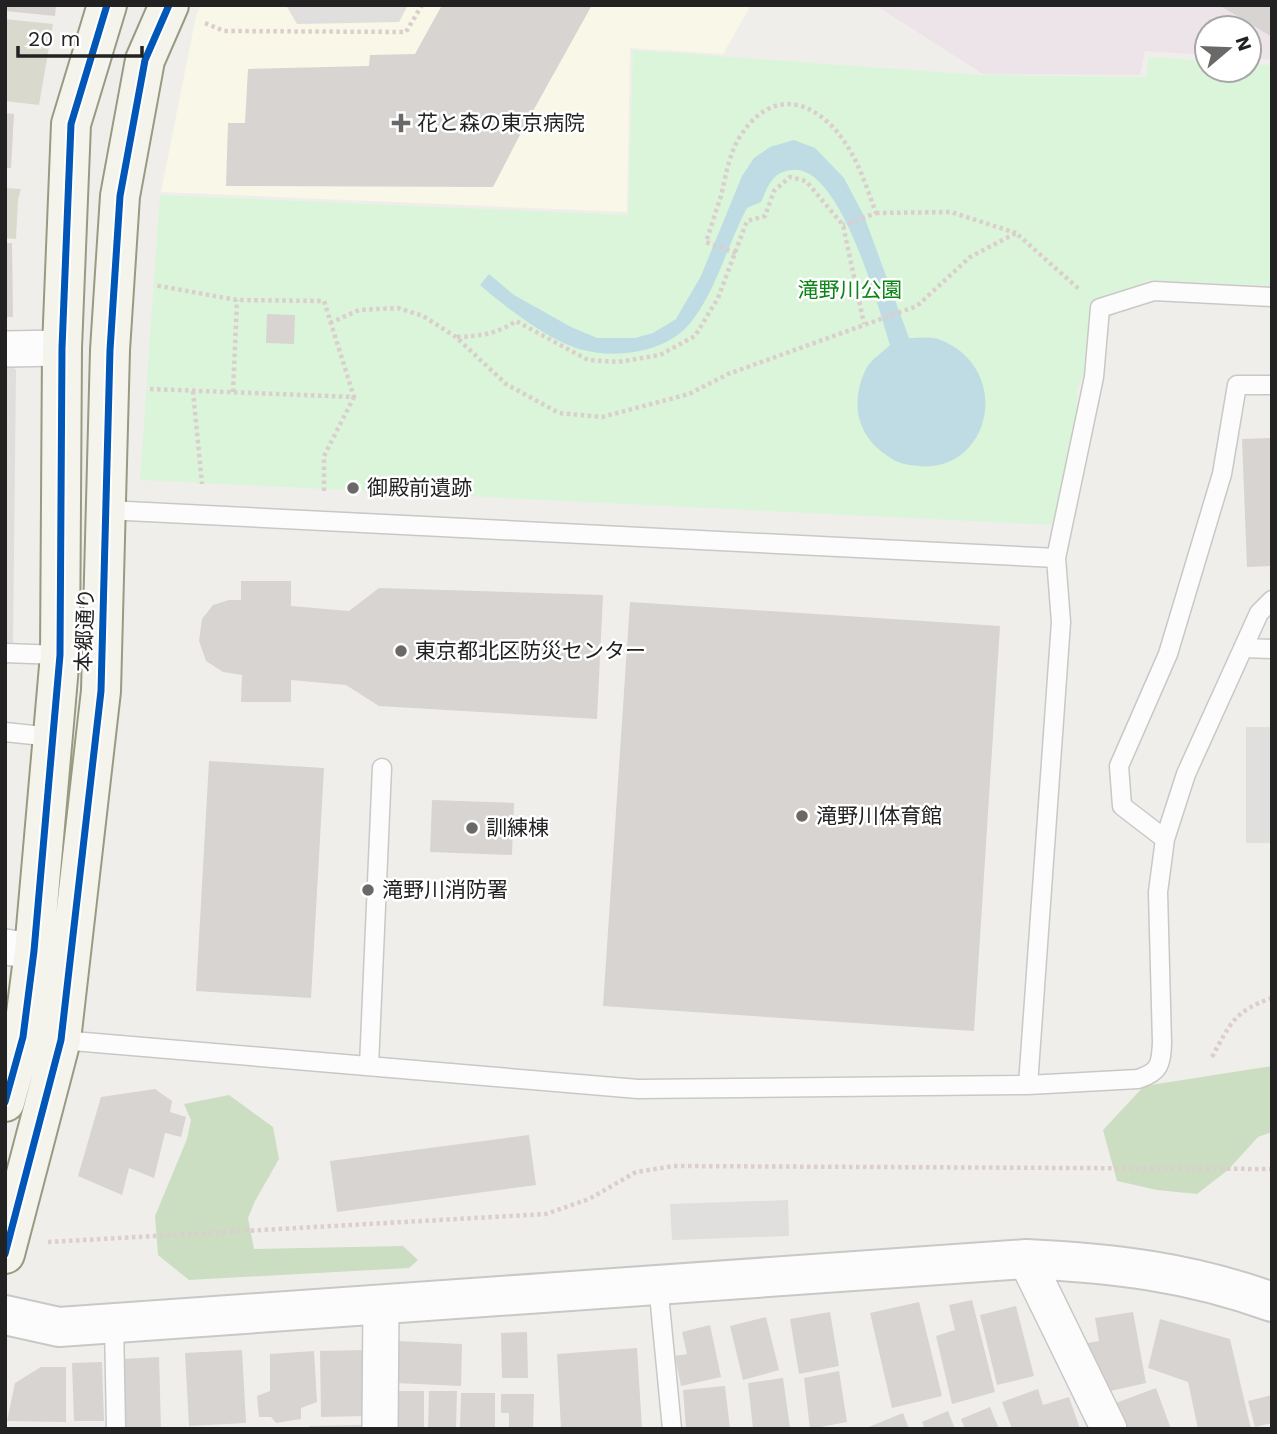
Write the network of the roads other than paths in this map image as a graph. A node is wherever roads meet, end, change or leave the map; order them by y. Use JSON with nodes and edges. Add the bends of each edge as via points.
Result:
{"nodes":[{"id":1,"x":107,"y":5,"type":"edge"},
{"id":2,"x":185,"y":14,"type":"edge"},
{"id":3,"x":1272,"y":297,"type":"edge"},
{"id":4,"x":62,"y":348,"type":"junction"},
{"id":5,"x":5,"y":349,"type":"edge"},
{"id":6,"x":1272,"y":386,"type":"edge"},
{"id":7,"x":107,"y":510,"type":"junction"},
{"id":8,"x":1056,"y":558,"type":"junction"},
{"id":9,"x":1272,"y":600,"type":"edge"},
{"id":10,"x":1243,"y":648,"type":"junction"},
{"id":11,"x":1272,"y":649,"type":"edge"},
{"id":12,"x":5,"y":653,"type":"edge"},
{"id":13,"x":60,"y":655,"type":"junction"},
{"id":14,"x":5,"y":732,"type":"edge"},
{"id":15,"x":52,"y":737,"type":"junction"},
{"id":16,"x":382,"y":768,"type":"dead end"},
{"id":17,"x":1165,"y":839,"type":"junction"},
{"id":18,"x":19,"y":949,"type":"edge"},
{"id":19,"x":61,"y":1040,"type":"junction"},
{"id":20,"x":369,"y":1066,"type":"junction"},
{"id":21,"x":1028,"y":1085,"type":"junction"},
{"id":22,"x":5,"y":1102,"type":"edge"},
{"id":23,"x":23,"y":1248,"type":"edge"},
{"id":24,"x":1026,"y":1259,"type":"junction"},
{"id":25,"x":658,"y":1284,"type":"junction"},
{"id":26,"x":1272,"y":1302,"type":"edge"},
{"id":27,"x":381,"y":1304,"type":"junction"},
{"id":28,"x":5,"y":1315,"type":"edge"},
{"id":29,"x":114,"y":1322,"type":"junction"},
{"id":30,"x":116,"y":1429,"type":"edge"},
{"id":31,"x":380,"y":1429,"type":"edge"},
{"id":32,"x":672,"y":1429,"type":"edge"},
{"id":33,"x":1109,"y":1429,"type":"edge"}],
"edges":[{"from":1,"to":4,"type":"main road","name":"本郷通り","via":[[71,124]]},
{"from":2,"to":7,"type":"main road","name":"本郷通り","via":[[145,60],[120,196],[110,350]]},
{"from":3,"to":8,"type":"lane","via":[[1154,291],[1100,308],[1094,377]]},
{"from":4,"to":5,"type":"street"},
{"from":4,"to":13,"type":"main road","name":"本郷通り"},
{"from":6,"to":17,"type":"lane","via":[[1237,385],[1222,474],[1168,654],[1119,766],[1122,806]]},
{"from":7,"to":8,"type":"lane"},
{"from":7,"to":19,"type":"main road","name":"本郷通り","via":[[101,691]]},
{"from":8,"to":21,"type":"lane","via":[[1061,622]]},
{"from":9,"to":10,"type":"lane","via":[[1259,613]]},
{"from":10,"to":11,"type":"lane"},
{"from":10,"to":17,"type":"lane","via":[[1186,774]]},
{"from":12,"to":13,"type":"lane"},
{"from":13,"to":15,"type":"main road","name":"本郷通り"},
{"from":14,"to":15,"type":"lane"},
{"from":15,"to":18,"type":"main road","name":"本郷通り"},
{"from":16,"to":20,"type":"lane"},
{"from":17,"to":21,"type":"lane","via":[[1158,892],[1161,1062],[1152,1075],[1138,1079]]},
{"from":18,"to":22,"type":"main road","name":"本郷通り","via":[[23,1037]]},
{"from":19,"to":20,"type":"lane"},
{"from":19,"to":23,"type":"main road","name":"本郷通り"},
{"from":20,"to":21,"type":"lane","via":[[638,1089]]},
{"from":24,"to":25,"type":"street"},
{"from":24,"to":26,"type":"street","via":[[1168,1272]]},
{"from":24,"to":33,"type":"street"},
{"from":25,"to":27,"type":"street"},
{"from":25,"to":32,"type":"lane"},
{"from":27,"to":29,"type":"street"},
{"from":27,"to":31,"type":"street"},
{"from":28,"to":29,"type":"street","via":[[59,1328]]},
{"from":29,"to":30,"type":"lane"}]}
